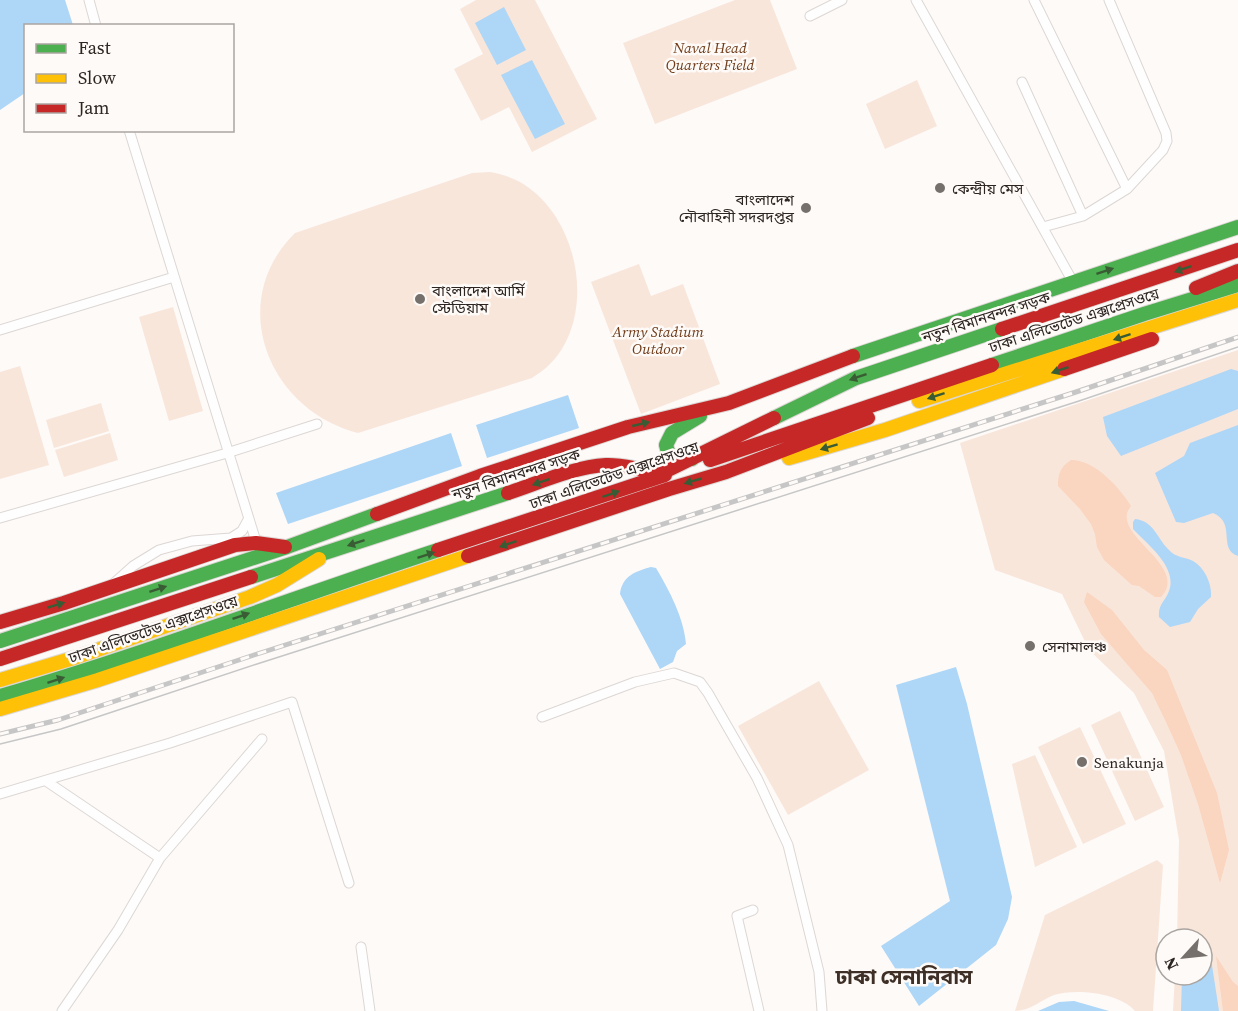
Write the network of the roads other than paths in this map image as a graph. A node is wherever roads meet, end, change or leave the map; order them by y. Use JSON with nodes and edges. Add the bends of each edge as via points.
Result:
{"nodes":[{"id":1,"x":89,"y":0,"type":"edge"},
{"id":2,"x":842,"y":0,"type":"edge"},
{"id":3,"x":916,"y":0,"type":"edge"},
{"id":4,"x":1034,"y":0,"type":"edge"},
{"id":5,"x":1109,"y":0,"type":"edge"},
{"id":6,"x":810,"y":16,"type":"dead end"},
{"id":7,"x":95,"y":24,"type":"edge"},
{"id":8,"x":1022,"y":82,"type":"dead end"},
{"id":9,"x":130,"y":132,"type":"edge"},
{"id":10,"x":1127,"y":189,"type":"junction"},
{"id":11,"x":1083,"y":216,"type":"junction"},
{"id":12,"x":1043,"y":227,"type":"junction"},
{"id":13,"x":1238,"y":227,"type":"edge"},
{"id":14,"x":1238,"y":250,"type":"edge"},
{"id":15,"x":1238,"y":271,"type":"edge"},
{"id":16,"x":174,"y":277,"type":"junction"},
{"id":17,"x":1073,"y":282,"type":"junction"},
{"id":18,"x":1238,"y":285,"type":"edge"},
{"id":19,"x":1238,"y":300,"type":"edge"},
{"id":20,"x":1238,"y":309,"type":"edge"},
{"id":21,"x":1144,"y":314,"type":"junction"},
{"id":22,"x":0,"y":330,"type":"edge"},
{"id":23,"x":729,"y":403,"type":"junction"},
{"id":24,"x":317,"y":424,"type":"dead end"},
{"id":25,"x":227,"y":453,"type":"junction"},
{"id":26,"x":695,"y":458,"type":"junction"},
{"id":27,"x":726,"y":472,"type":"junction"},
{"id":28,"x":0,"y":518,"type":"edge"},
{"id":29,"x":248,"y":520,"type":"junction"},
{"id":30,"x":231,"y":538,"type":"junction"},
{"id":31,"x":258,"y":549,"type":"junction"},
{"id":32,"x":331,"y":551,"type":"junction"},
{"id":33,"x":110,"y":587,"type":"junction"},
{"id":34,"x":0,"y":622,"type":"edge"},
{"id":35,"x":0,"y":641,"type":"edge"},
{"id":36,"x":0,"y":658,"type":"edge"},
{"id":37,"x":0,"y":680,"type":"edge"},
{"id":38,"x":0,"y":696,"type":"edge"},
{"id":39,"x":0,"y":709,"type":"edge"},
{"id":40,"x":542,"y":717,"type":"dead end"},
{"id":41,"x":262,"y":739,"type":"dead end"},
{"id":42,"x":46,"y":781,"type":"junction"},
{"id":43,"x":0,"y":794,"type":"edge"},
{"id":44,"x":160,"y":858,"type":"junction"},
{"id":45,"x":349,"y":883,"type":"dead end"},
{"id":46,"x":753,"y":910,"type":"dead end"},
{"id":47,"x":361,"y":947,"type":"dead end"},
{"id":48,"x":62,"y":1011,"type":"edge"},
{"id":49,"x":370,"y":1011,"type":"edge"},
{"id":50,"x":759,"y":1011,"type":"edge"},
{"id":51,"x":822,"y":1011,"type":"edge"}],
"edges":[{"from":1,"to":7,"type":"street"},
{"from":2,"to":6,"type":"street"},
{"from":3,"to":12,"type":"street"},
{"from":4,"to":10,"type":"street"},
{"from":5,"to":10,"type":"street","via":[[1167,141]]},
{"from":8,"to":11,"type":"street"},
{"from":9,"to":16,"type":"street"},
{"from":10,"to":11,"type":"street"},
{"from":11,"to":12,"type":"street"},
{"from":12,"to":17,"type":"street"},
{"from":17,"to":13,"type":"main road","name":"নতুন বিমানবন্দর সড়ক","one_way":true},
{"from":14,"to":26,"type":"main road","name":"নতুন বিমানবন্দর সড়ক","one_way":true,"via":[[856,378]]},
{"from":15,"to":21,"type":"main road","via":[[1170,298]]},
{"from":16,"to":22,"type":"street"},
{"from":16,"to":25,"type":"street"},
{"from":17,"to":23,"type":"main road","name":"নতুন বিমানবন্দর সড়ক","via":[[826,365]]},
{"from":18,"to":21,"type":"main road","name":"ঢাকা এলিভেটেড এক্সপ্রেসওয়ে"},
{"from":19,"to":27,"type":"main road","name":"ঢাকা এলিভেটেড এক্সপ্রেসওয়ে","one_way":true,"via":[[876,415]]},
{"from":20,"to":27,"type":"main road","one_way":true,"via":[[877,433],[769,464]]},
{"from":38,"to":21,"type":"main road","name":"ঢাকা এলিভেটেড এক্সপ্রেসওয়ে","one_way":true,"via":[[89,670],[298,596]]},
{"from":23,"to":26,"type":"main road","via":[[691,420],[668,438],[666,452],[675,459]]},
{"from":31,"to":23,"type":"main road","name":"নতুন বিমানবন্দর সড়ক","one_way":true,"via":[[286,547],[618,430]]},
{"from":24,"to":25,"type":"street"},
{"from":25,"to":28,"type":"street"},
{"from":25,"to":29,"type":"street"},
{"from":26,"to":32,"type":"main road","name":"নতুন বিমানবন্দর সড়ক","one_way":true,"via":[[666,471],[607,465],[578,470]]},
{"from":27,"to":39,"type":"main road","name":"ঢাকা এলিভেটেড এক্সপ্রেসওয়ে","one_way":true},
{"from":29,"to":30,"type":"street","via":[[243,531]]},
{"from":29,"to":31,"type":"street"},
{"from":30,"to":31,"type":"street"},
{"from":30,"to":33,"type":"street","via":[[192,541],[159,550]]},
{"from":31,"to":33,"type":"main road","via":[[235,544]]},
{"from":35,"to":31,"type":"main road","name":"নতুন বিমানবন্দর সড়ক","one_way":true},
{"from":32,"to":36,"type":"main road","name":"নতুন বিমানবন্দর সড়ক"},
{"from":32,"to":37,"type":"main road","via":[[250,597]]},
{"from":34,"to":33,"type":"main road","one_way":true},
{"from":40,"to":51,"type":"street","via":[[635,682],[674,673],[700,682],[757,778],[788,845],[819,972]]},
{"from":41,"to":44,"type":"street"},
{"from":42,"to":43,"type":"street"},
{"from":42,"to":44,"type":"street"},
{"from":42,"to":45,"type":"street","via":[[292,702]]},
{"from":44,"to":48,"type":"street","via":[[118,930]]},
{"from":46,"to":50,"type":"street","via":[[736,916]]},
{"from":47,"to":49,"type":"street"}]}
